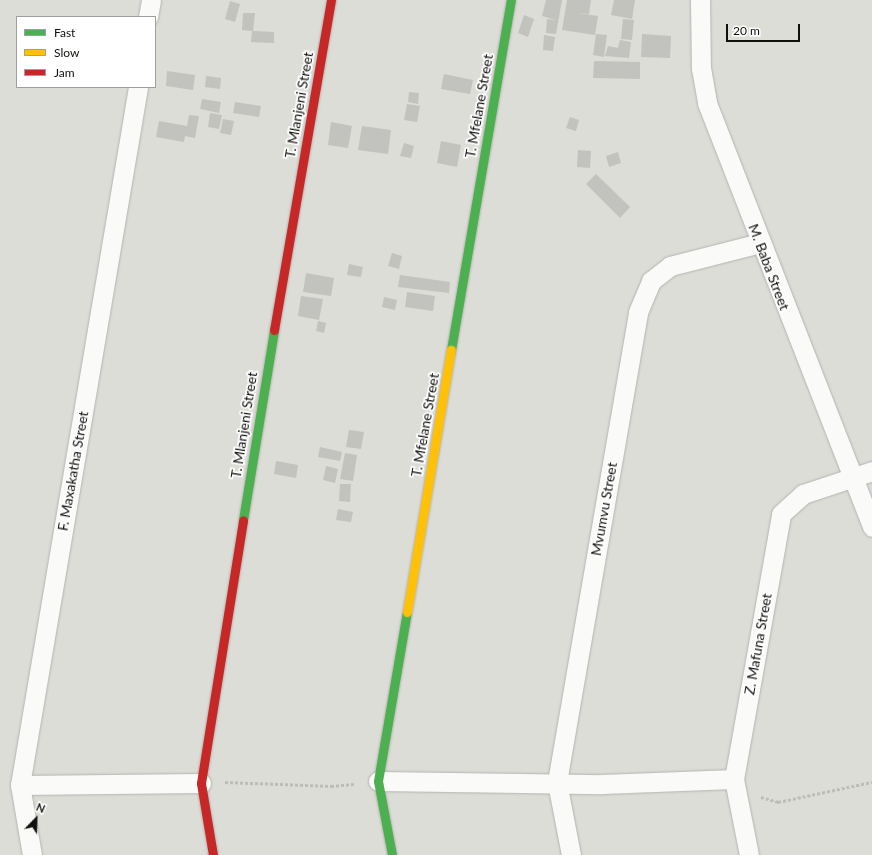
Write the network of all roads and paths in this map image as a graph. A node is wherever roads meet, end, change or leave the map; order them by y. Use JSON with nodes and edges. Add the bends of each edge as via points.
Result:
{"nodes":[{"id":1,"x":151,"y":0,"type":"edge"},
{"id":2,"x":331,"y":0,"type":"edge"},
{"id":3,"x":511,"y":0,"type":"edge"},
{"id":4,"x":700,"y":0,"type":"edge"},
{"id":5,"x":148,"y":16,"type":"edge"},
{"id":6,"x":138,"y":88,"type":"edge"},
{"id":7,"x":760,"y":244,"type":"junction"},
{"id":8,"x":872,"y":471,"type":"edge"},
{"id":9,"x":852,"y":476,"type":"junction"},
{"id":10,"x":872,"y":527,"type":"edge"},
{"id":11,"x":734,"y":779,"type":"junction"},
{"id":12,"x":378,"y":781,"type":"junction"},
{"id":13,"x":557,"y":782,"type":"junction"},
{"id":14,"x":872,"y":782,"type":"edge"},
{"id":15,"x":201,"y":783,"type":"junction"},
{"id":16,"x":20,"y":785,"type":"junction"},
{"id":17,"x":32,"y":855,"type":"edge"},
{"id":18,"x":213,"y":855,"type":"edge"},
{"id":19,"x":392,"y":855,"type":"edge"},
{"id":20,"x":571,"y":855,"type":"edge"},
{"id":21,"x":749,"y":855,"type":"edge"}],
"edges":[{"from":1,"to":5,"type":"street"},
{"from":2,"to":15,"type":"street","name":"T. Mlanjeni Street","via":[[255,442]]},
{"from":3,"to":12,"type":"street","name":"T. Mfelane Street"},
{"from":4,"to":7,"type":"street","name":"M. Baba Street","via":[[701,68],[708,103]]},
{"from":6,"to":16,"type":"street","name":"F. Maxakatha Street"},
{"from":7,"to":9,"type":"street","name":"M. Baba Street"},
{"from":7,"to":13,"type":"street","name":"Mvumvu Street","via":[[670,266],[658,274],[644,292],[638,312]]},
{"from":8,"to":9,"type":"street","name":"Z. Mafuna Street"},
{"from":9,"to":10,"type":"street","name":"M. Baba Street"},
{"from":9,"to":11,"type":"street","name":"Z. Mafuna Street","via":[[803,494],[781,514]]},
{"from":11,"to":13,"type":"street"},
{"from":11,"to":14,"type":"path","via":[[755,796],[778,802]]},
{"from":11,"to":21,"type":"street","name":"Z. Mafuna Street"},
{"from":12,"to":13,"type":"street"},
{"from":12,"to":15,"type":"path","via":[[331,786]]},
{"from":12,"to":19,"type":"street","name":"T. Mfelane Street"},
{"from":13,"to":20,"type":"street","name":"Mvumvu Street"},
{"from":15,"to":16,"type":"street"},
{"from":15,"to":18,"type":"street","name":"T. Mlanjeni Street"},
{"from":16,"to":17,"type":"street","name":"F. Maxakatha Street"}]}
